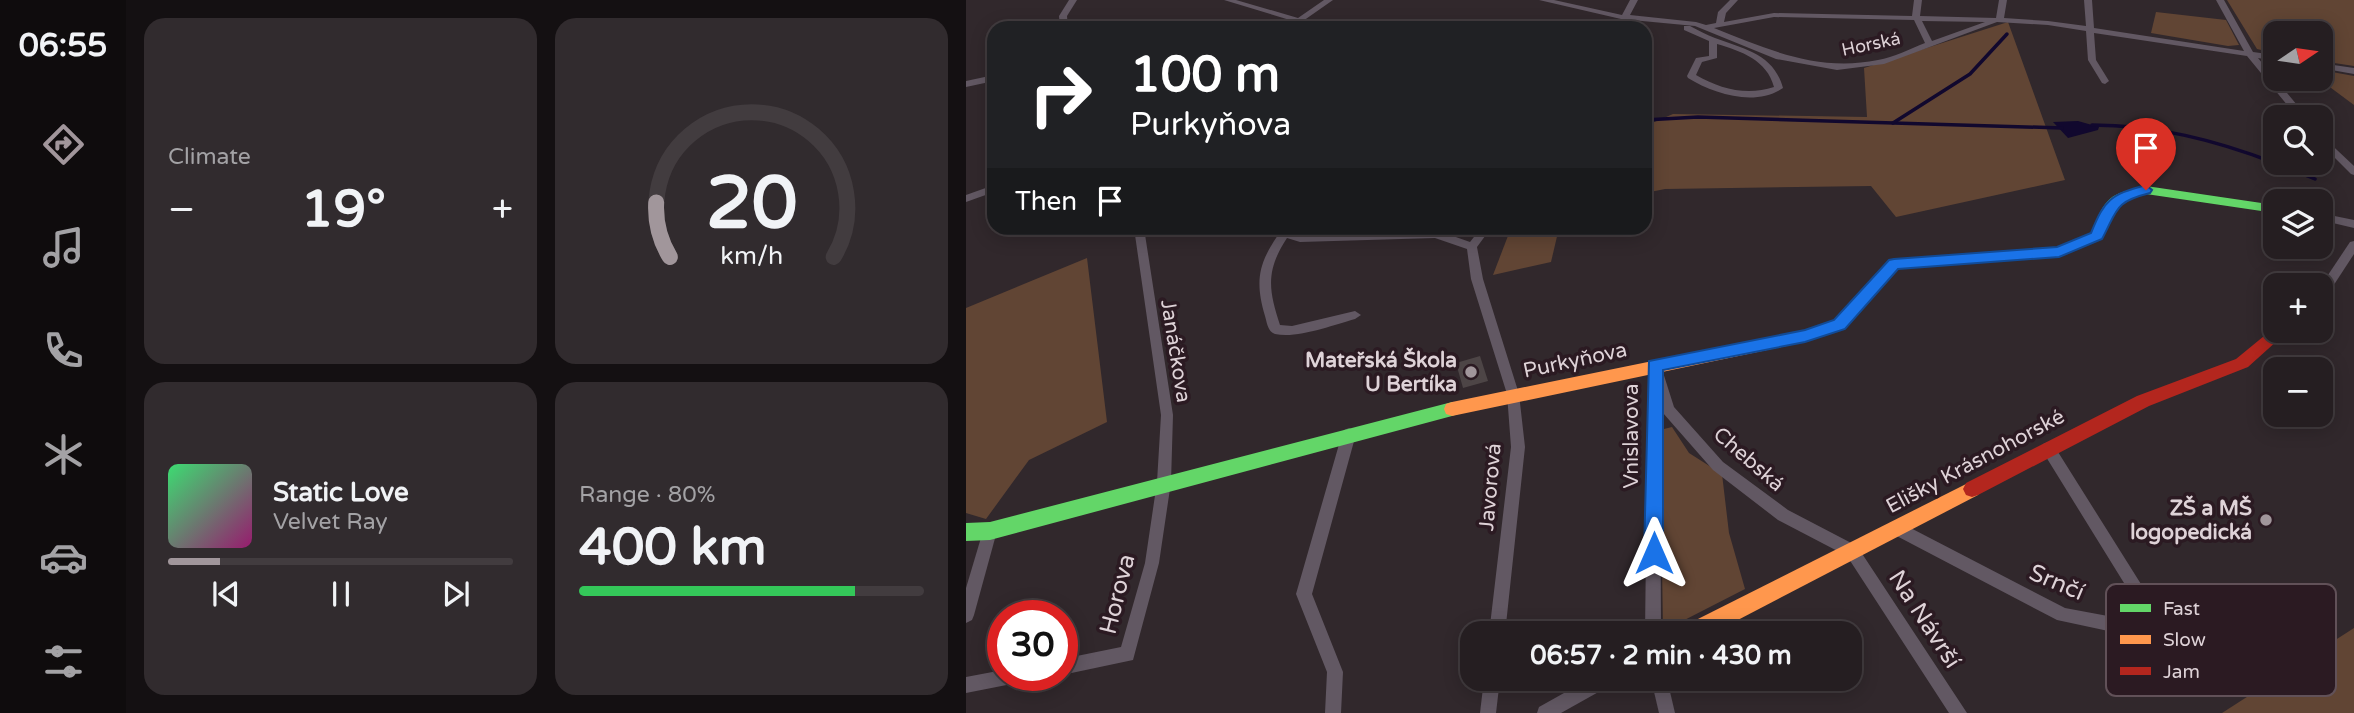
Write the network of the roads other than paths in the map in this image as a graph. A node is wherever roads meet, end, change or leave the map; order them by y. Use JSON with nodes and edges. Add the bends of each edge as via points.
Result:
{"nodes":[{"id":1,"x":1073,"y":0,"type":"edge"},
{"id":2,"x":1228,"y":0,"type":"edge"},
{"id":3,"x":1329,"y":0,"type":"edge"},
{"id":4,"x":1543,"y":0,"type":"edge"},
{"id":5,"x":1634,"y":0,"type":"edge"},
{"id":6,"x":1734,"y":0,"type":"edge"},
{"id":7,"x":1918,"y":0,"type":"edge"},
{"id":8,"x":2003,"y":0,"type":"edge"},
{"id":9,"x":2088,"y":0,"type":"edge"},
{"id":10,"x":2220,"y":0,"type":"edge"},
{"id":11,"x":1916,"y":16,"type":"junction"},
{"id":12,"x":1623,"y":17,"type":"junction"},
{"id":13,"x":1297,"y":20,"type":"joint"},
{"id":14,"x":2000,"y":20,"type":"junction"},
{"id":15,"x":1063,"y":21,"type":"edge"},
{"id":16,"x":1619,"y":21,"type":"edge"},
{"id":17,"x":1680,"y":22,"type":"junction"},
{"id":18,"x":1720,"y":25,"type":"junction"},
{"id":19,"x":1709,"y":27,"type":"junction"},
{"id":20,"x":2089,"y":29,"type":"junction"},
{"id":21,"x":1713,"y":40,"type":"junction"},
{"id":22,"x":1930,"y":45,"type":"junction"},
{"id":23,"x":2250,"y":54,"type":"junction"},
{"id":24,"x":2263,"y":56,"type":"edge"},
{"id":25,"x":2333,"y":67,"type":"edge"},
{"id":26,"x":2354,"y":71,"type":"edge"},
{"id":27,"x":987,"y":80,"type":"edge"},
{"id":28,"x":2105,"y":81,"type":"dead end"},
{"id":29,"x":966,"y":84,"type":"edge"},
{"id":30,"x":2292,"y":105,"type":"edge"},
{"id":31,"x":2333,"y":150,"type":"edge"},
{"id":32,"x":2354,"y":172,"type":"edge"},
{"id":33,"x":987,"y":191,"type":"edge"},
{"id":34,"x":966,"y":199,"type":"edge"},
{"id":35,"x":2263,"y":207,"type":"edge"},
{"id":36,"x":2333,"y":219,"type":"edge"},
{"id":37,"x":2354,"y":224,"type":"edge"},
{"id":38,"x":1140,"y":235,"type":"edge"},
{"id":39,"x":1284,"y":235,"type":"edge"},
{"id":40,"x":1291,"y":235,"type":"edge"},
{"id":41,"x":1402,"y":235,"type":"edge"},
{"id":42,"x":1439,"y":235,"type":"edge"},
{"id":43,"x":1481,"y":235,"type":"edge"},
{"id":44,"x":2354,"y":245,"type":"edge"},
{"id":45,"x":1472,"y":247,"type":"junction"},
{"id":46,"x":2333,"y":277,"type":"edge"},
{"id":47,"x":1354,"y":315,"type":"dead end"},
{"id":48,"x":2266,"y":343,"type":"edge"},
{"id":49,"x":1654,"y":366,"type":"junction"},
{"id":50,"x":1513,"y":394,"type":"junction"},
{"id":51,"x":1349,"y":434,"type":"junction"},
{"id":52,"x":2048,"y":448,"type":"junction"},
{"id":53,"x":1164,"y":482,"type":"junction"},
{"id":54,"x":1896,"y":528,"type":"junction"},
{"id":55,"x":990,"y":531,"type":"junction"},
{"id":56,"x":966,"y":532,"type":"edge"},
{"id":57,"x":1852,"y":551,"type":"junction"},
{"id":58,"x":2133,"y":584,"type":"edge"},
{"id":59,"x":966,"y":615,"type":"edge"},
{"id":60,"x":1498,"y":621,"type":"edge"},
{"id":61,"x":1653,"y":621,"type":"edge"},
{"id":62,"x":1715,"y":621,"type":"edge"},
{"id":63,"x":2106,"y":623,"type":"edge"},
{"id":64,"x":1078,"y":664,"type":"edge"},
{"id":65,"x":987,"y":681,"type":"edge"},
{"id":66,"x":966,"y":685,"type":"edge"},
{"id":67,"x":1491,"y":691,"type":"edge"},
{"id":68,"x":1584,"y":691,"type":"edge"},
{"id":69,"x":1662,"y":691,"type":"edge"},
{"id":70,"x":1333,"y":713,"type":"edge"},
{"id":71,"x":1488,"y":713,"type":"edge"},
{"id":72,"x":1545,"y":713,"type":"edge"},
{"id":73,"x":1667,"y":713,"type":"edge"},
{"id":74,"x":1959,"y":713,"type":"edge"}],
"edges":[{"from":1,"to":15,"type":"street"},
{"from":2,"to":13,"type":"street"},
{"from":3,"to":13,"type":"street"},
{"from":4,"to":12,"type":"street","name":"Horská"},
{"from":5,"to":12,"type":"street"},
{"from":6,"to":18,"type":"street","via":[[1722,12]]},
{"from":7,"to":11,"type":"street"},
{"from":8,"to":14,"type":"street"},
{"from":9,"to":20,"type":"street"},
{"from":10,"to":23,"type":"street"},
{"from":11,"to":14,"type":"street","name":"Horská"},
{"from":11,"to":18,"type":"street","name":"Horská","via":[[1774,15]]},
{"from":11,"to":22,"type":"street"},
{"from":12,"to":16,"type":"street"},
{"from":12,"to":17,"type":"street","name":"Horská"},
{"from":14,"to":20,"type":"street","name":"Horská"},
{"from":14,"to":22,"type":"street","name":"Horská"},
{"from":17,"to":19,"type":"street","name":"Horská"},
{"from":17,"to":21,"type":"street","name":"Horská"},
{"from":18,"to":19,"type":"street","name":"Horská"},
{"from":19,"to":22,"type":"street","name":"Horská","via":[[1779,57],[1820,66],[1862,66]]},
{"from":20,"to":23,"type":"street","name":"Horská"},
{"from":20,"to":28,"type":"street","via":[[2092,60]]},
{"from":21,"to":21,"type":"street","name":"Horská","via":[[1768,65],[1779,88],[1760,94],[1731,92],[1707,87],[1691,76],[1699,60],[1713,58]]},
{"from":23,"to":24,"type":"street","name":"Horská"},
{"from":23,"to":30,"type":"street"},
{"from":25,"to":26,"type":"street"},
{"from":27,"to":29,"type":"street"},
{"from":31,"to":32,"type":"street"},
{"from":33,"to":34,"type":"street"},
{"from":35,"to":49,"type":"street","name":"Purkyňova","via":[[2146,190],[2124,195],[2109,206],[2097,236],[2059,252],[1894,264],[1839,324],[1805,336]]},
{"from":36,"to":37,"type":"street"},
{"from":38,"to":53,"type":"street","name":"Janáčkova","via":[[1167,415]]},
{"from":39,"to":47,"type":"street","via":[[1268,257],[1263,290],[1275,329],[1292,330]]},
{"from":40,"to":41,"type":"street"},
{"from":42,"to":45,"type":"street"},
{"from":43,"to":45,"type":"street"},
{"from":44,"to":46,"type":"street"},
{"from":45,"to":50,"type":"street","name":"Javorová"},
{"from":48,"to":52,"type":"street","name":"Elišky Krásnohorské","via":[[2242,363],[2143,401]]},
{"from":49,"to":50,"type":"street","name":"Purkyňova"},
{"from":49,"to":57,"type":"street","name":"Chebská","via":[[1668,409],[1718,466],[1783,515]]},
{"from":49,"to":61,"type":"street","name":"Vnislavova"},
{"from":50,"to":51,"type":"street","name":"Purkyňova"},
{"from":50,"to":60,"type":"street","name":"Javorová","via":[[1518,447]]},
{"from":51,"to":53,"type":"street","name":"Purkyňova"},
{"from":51,"to":70,"type":"street","via":[[1304,594],[1335,672]]},
{"from":52,"to":54,"type":"street","name":"Elišky Krásnohorské"},
{"from":52,"to":58,"type":"street","name":"Srnčí"},
{"from":53,"to":55,"type":"street","name":"Purkyňova"},
{"from":53,"to":64,"type":"street","name":"Horova","via":[[1152,563],[1127,654]]},
{"from":54,"to":57,"type":"street","name":"Elišky Krásnohorské"},
{"from":54,"to":63,"type":"street","name":"Srnčí","via":[[2063,615]]},
{"from":55,"to":56,"type":"street","name":"Purkyňova"},
{"from":55,"to":59,"type":"street"},
{"from":57,"to":62,"type":"street","name":"Elišky Krásnohorské"},
{"from":57,"to":74,"type":"street","name":"Na Návrší"},
{"from":65,"to":66,"type":"street"},
{"from":67,"to":71,"type":"street"},
{"from":68,"to":72,"type":"street"},
{"from":69,"to":73,"type":"street"}]}
